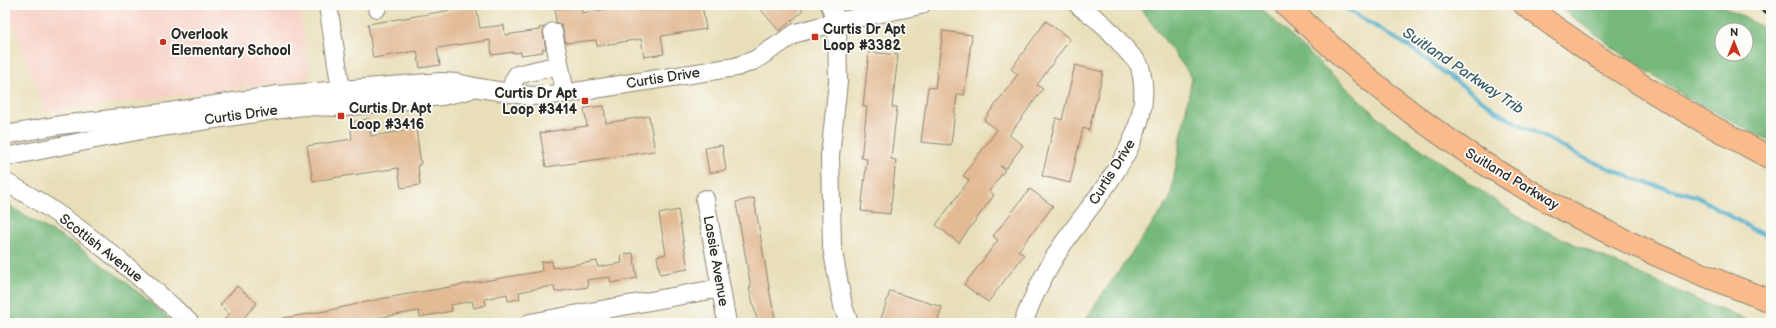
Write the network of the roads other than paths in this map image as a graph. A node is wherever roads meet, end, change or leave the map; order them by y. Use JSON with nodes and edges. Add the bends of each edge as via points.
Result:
{"nodes":[{"id":1,"x":328,"y":5,"type":"edge"},
{"id":2,"x":830,"y":5,"type":"edge"},
{"id":3,"x":921,"y":5,"type":"edge"},
{"id":4,"x":1078,"y":5,"type":"edge"},
{"id":5,"x":1286,"y":5,"type":"edge"},
{"id":6,"x":1525,"y":5,"type":"edge"},
{"id":7,"x":837,"y":22,"type":"junction"},
{"id":8,"x":553,"y":32,"type":"dead end"},
{"id":9,"x":559,"y":65,"type":"junction"},
{"id":10,"x":479,"y":88,"type":"junction"},
{"id":11,"x":341,"y":90,"type":"junction"},
{"id":12,"x":510,"y":93,"type":"junction"},
{"id":13,"x":565,"y":93,"type":"junction"},
{"id":14,"x":5,"y":135,"type":"edge"},
{"id":15,"x":5,"y":157,"type":"edge"},
{"id":16,"x":1771,"y":158,"type":"edge"},
{"id":17,"x":5,"y":182,"type":"edge"},
{"id":18,"x":705,"y":199,"type":"dead end"},
{"id":19,"x":721,"y":288,"type":"junction"},
{"id":20,"x":1771,"y":301,"type":"edge"},
{"id":21,"x":190,"y":323,"type":"edge"},
{"id":22,"x":530,"y":323,"type":"edge"},
{"id":23,"x":727,"y":323,"type":"edge"},
{"id":24,"x":849,"y":323,"type":"edge"},
{"id":25,"x":1023,"y":323,"type":"edge"}],
"edges":[{"from":1,"to":11,"type":"street"},
{"from":2,"to":7,"type":"street"},
{"from":3,"to":7,"type":"street","name":"Curtis Drive"},
{"from":4,"to":25,"type":"street","name":"Curtis Drive","via":[[1105,26],[1140,66],[1143,90],[1141,114],[1138,130],[1130,148],[1106,187],[1061,247],[1039,284]]},
{"from":5,"to":20,"type":"highway","name":"Suitland Parkway","via":[[1377,86],[1490,167],[1610,234],[1672,262]]},
{"from":6,"to":16,"type":"highway","via":[[1575,42],[1634,80],[1693,116]]},
{"from":7,"to":13,"type":"street","name":"Curtis Drive","via":[[796,33],[755,60],[736,67]]},
{"from":7,"to":24,"type":"street","via":[[838,82],[830,156],[832,247],[843,306]]},
{"from":8,"to":9,"type":"street"},
{"from":9,"to":12,"type":"street","via":[[517,75]]},
{"from":9,"to":13,"type":"street"},
{"from":10,"to":11,"type":"street","name":"Curtis Drive","via":[[441,82]]},
{"from":10,"to":12,"type":"street","name":"Curtis Drive"},
{"from":10,"to":15,"type":"street","name":"Curtis Drive","via":[[442,96],[352,106],[302,106],[141,130]]},
{"from":11,"to":14,"type":"street","name":"Curtis Drive","via":[[278,95]]},
{"from":12,"to":13,"type":"street","name":"Curtis Drive","via":[[531,96]]},
{"from":17,"to":21,"type":"street","name":"Scottish Avenue","via":[[50,209],[88,237]]},
{"from":18,"to":19,"type":"street","name":"Lassie Avenue"},
{"from":19,"to":22,"type":"street"},
{"from":19,"to":23,"type":"street","name":"Lassie Avenue"}]}
